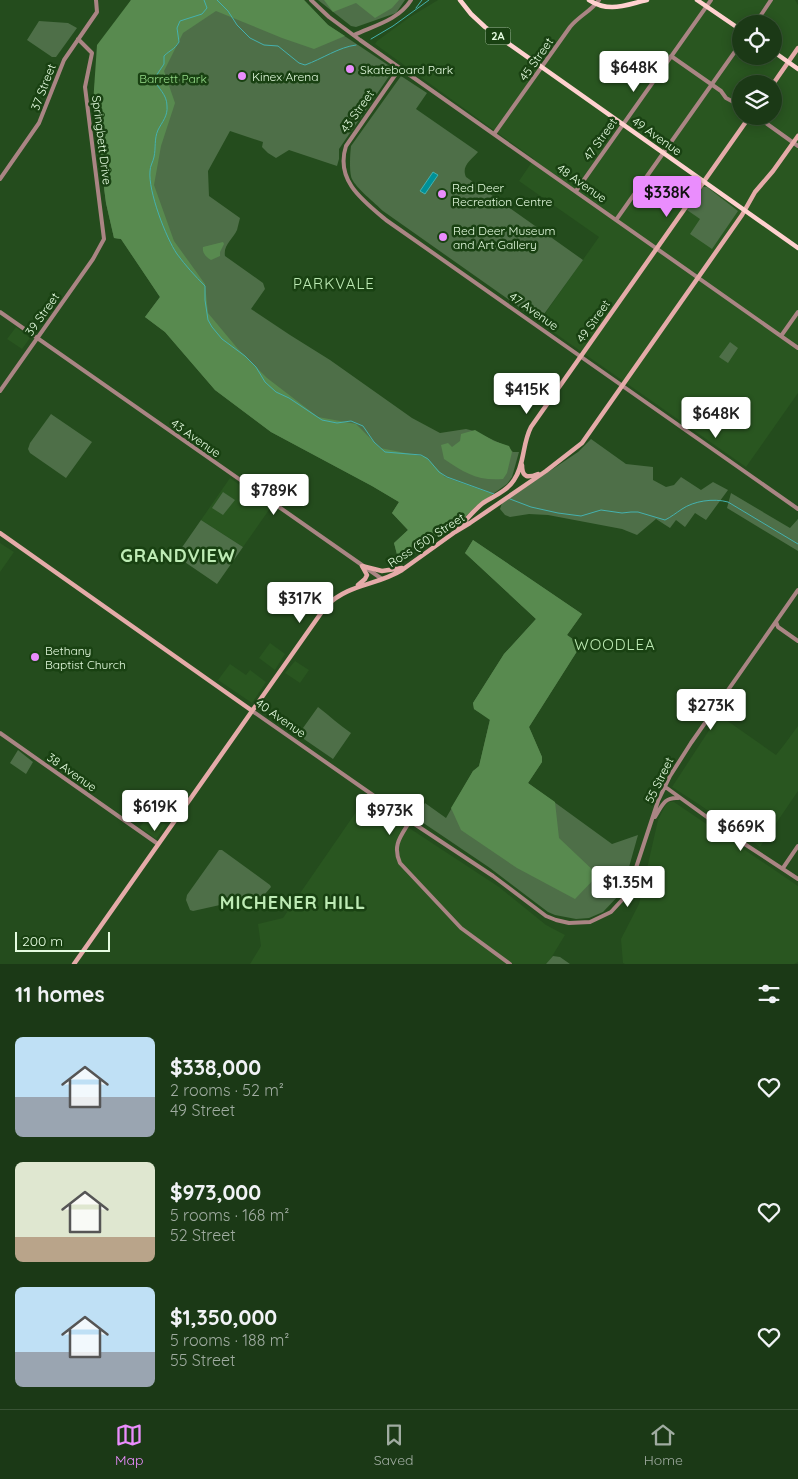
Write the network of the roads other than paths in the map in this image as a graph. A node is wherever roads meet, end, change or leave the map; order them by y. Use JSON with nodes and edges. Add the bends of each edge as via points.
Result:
{"nodes":[{"id":1,"x":96,"y":0,"type":"edge"},
{"id":2,"x":311,"y":0,"type":"edge"},
{"id":3,"x":410,"y":0,"type":"edge"},
{"id":4,"x":460,"y":0,"type":"edge"},
{"id":5,"x":589,"y":0,"type":"edge"},
{"id":6,"x":647,"y":0,"type":"edge"},
{"id":7,"x":697,"y":0,"type":"edge"},
{"id":8,"x":711,"y":0,"type":"edge"},
{"id":9,"x":771,"y":0,"type":"edge"},
{"id":10,"x":598,"y":2,"type":"edge"},
{"id":11,"x":629,"y":2,"type":"edge"},
{"id":12,"x":707,"y":6,"type":"junction"},
{"id":13,"x":760,"y":15,"type":"edge"},
{"id":14,"x":732,"y":24,"type":"edge"},
{"id":15,"x":354,"y":35,"type":"junction"},
{"id":16,"x":78,"y":39,"type":"junction"},
{"id":17,"x":798,"y":48,"type":"edge"},
{"id":18,"x":732,"y":55,"type":"edge"},
{"id":19,"x":671,"y":56,"type":"junction"},
{"id":20,"x":782,"y":58,"type":"edge"},
{"id":21,"x":788,"y":62,"type":"junction"},
{"id":22,"x":542,"y":67,"type":"junction"},
{"id":23,"x":400,"y":68,"type":"junction"},
{"id":24,"x":798,"y":70,"type":"edge"},
{"id":25,"x":779,"y":75,"type":"edge"},
{"id":26,"x":712,"y":84,"type":"junction"},
{"id":27,"x":732,"y":101,"type":"edge"},
{"id":28,"x":623,"y":124,"type":"junction"},
{"id":29,"x":744,"y":125,"type":"edge"},
{"id":30,"x":769,"y":125,"type":"edge"},
{"id":31,"x":494,"y":134,"type":"junction"},
{"id":32,"x":798,"y":136,"type":"edge"},
{"id":33,"x":796,"y":144,"type":"edge"},
{"id":34,"x":664,"y":153,"type":"junction"},
{"id":35,"x":344,"y":170,"type":"joint"},
{"id":36,"x":0,"y":179,"type":"edge"},
{"id":37,"x":704,"y":181,"type":"junction"},
{"id":38,"x":576,"y":191,"type":"junction"},
{"id":39,"x":745,"y":210,"type":"junction"},
{"id":40,"x":616,"y":220,"type":"junction"},
{"id":41,"x":100,"y":248,"type":"joint"},
{"id":42,"x":798,"y":248,"type":"edge"},
{"id":43,"x":657,"y":249,"type":"junction"},
{"id":44,"x":698,"y":278,"type":"junction"},
{"id":45,"x":0,"y":312,"type":"edge"},
{"id":46,"x":798,"y":312,"type":"edge"},
{"id":47,"x":781,"y":336,"type":"junction"},
{"id":48,"x":37,"y":338,"type":"junction"},
{"id":49,"x":798,"y":348,"type":"edge"},
{"id":50,"x":581,"y":356,"type":"junction"},
{"id":51,"x":622,"y":386,"type":"junction"},
{"id":52,"x":0,"y":391,"type":"edge"},
{"id":53,"x":521,"y":461,"type":"junction"},
{"id":54,"x":546,"y":471,"type":"junction"},
{"id":55,"x":492,"y":498,"type":"junction"},
{"id":56,"x":491,"y":509,"type":"junction"},
{"id":57,"x":798,"y":509,"type":"edge"},
{"id":58,"x":475,"y":511,"type":"junction"},
{"id":59,"x":455,"y":532,"type":"junction"},
{"id":60,"x":0,"y":533,"type":"edge"},
{"id":61,"x":362,"y":566,"type":"junction"},
{"id":62,"x":406,"y":567,"type":"junction"},
{"id":63,"x":382,"y":579,"type":"junction"},
{"id":64,"x":356,"y":587,"type":"junction"},
{"id":65,"x":798,"y":590,"type":"edge"},
{"id":66,"x":776,"y":622,"type":"junction"},
{"id":67,"x":798,"y":641,"type":"edge"},
{"id":68,"x":252,"y":710,"type":"junction"},
{"id":69,"x":0,"y":733,"type":"edge"},
{"id":70,"x":664,"y":786,"type":"junction"},
{"id":71,"x":680,"y":798,"type":"junction"},
{"id":72,"x":410,"y":820,"type":"junction"},
{"id":73,"x":651,"y":823,"type":"junction"},
{"id":74,"x":158,"y":844,"type":"junction"},
{"id":75,"x":798,"y":846,"type":"edge"},
{"id":76,"x":783,"y":868,"type":"junction"},
{"id":77,"x":798,"y":879,"type":"edge"},
{"id":78,"x":550,"y":918,"type":"joint"},
{"id":79,"x":74,"y":964,"type":"edge"},
{"id":80,"x":510,"y":964,"type":"edge"}],
"edges":[{"from":1,"to":16,"type":"street","name":"37 Street","via":[[97,12]]},
{"from":2,"to":15,"type":"street","name":"48 Avenue"},
{"from":3,"to":15,"type":"street","via":[[392,18]]},
{"from":4,"to":22,"type":"main road","name":"49 Avenue","number":"2A","via":[[480,23]]},
{"from":5,"to":10,"type":"main road"},
{"from":6,"to":11,"type":"main road"},
{"from":7,"to":12,"type":"main road"},
{"from":8,"to":12,"type":"street","name":"47 Street"},
{"from":9,"to":13,"type":"street"},
{"from":10,"to":11,"type":"main road","via":[[612,8]]},
{"from":10,"to":22,"type":"street","name":"45 Street","via":[[573,23]]},
{"from":12,"to":14,"type":"main road"},
{"from":12,"to":19,"type":"street","name":"47 Street"},
{"from":15,"to":23,"type":"street","name":"48 Avenue"},
{"from":16,"to":36,"type":"street","name":"37 Street","via":[[62,64],[39,123]]},
{"from":16,"to":41,"type":"street","name":"Springbett Drive","via":[[92,53],[85,87],[104,233]]},
{"from":17,"to":21,"type":"main road"},
{"from":18,"to":26,"type":"street"},
{"from":19,"to":26,"type":"street"},
{"from":19,"to":28,"type":"street","name":"47 Street"},
{"from":20,"to":21,"type":"main road"},
{"from":21,"to":24,"type":"main road"},
{"from":21,"to":25,"type":"main road"},
{"from":22,"to":28,"type":"main road","name":"49 Avenue","number":"2A"},
{"from":22,"to":31,"type":"street","name":"45 Street"},
{"from":23,"to":31,"type":"street","name":"48 Avenue"},
{"from":23,"to":35,"type":"street","name":"43 Street","via":[[348,142],[343,156]]},
{"from":26,"to":27,"type":"street"},
{"from":26,"to":34,"type":"street"},
{"from":28,"to":34,"type":"main road","name":"49 Avenue","number":"2A"},
{"from":28,"to":38,"type":"street","name":"47 Street"},
{"from":29,"to":37,"type":"main road","name":"49 Street"},
{"from":30,"to":33,"type":"street"},
{"from":31,"to":38,"type":"street","name":"48 Avenue"},
{"from":32,"to":33,"type":"main road","name":"Ross (50) Street"},
{"from":33,"to":39,"type":"main road","name":"Ross (50) Street","via":[[759,187]]},
{"from":34,"to":37,"type":"main road","name":"49 Avenue","number":"2A"},
{"from":34,"to":40,"type":"street"},
{"from":35,"to":50,"type":"street","name":"47 Avenue","via":[[353,189],[386,220]]},
{"from":37,"to":39,"type":"main road","name":"49 Avenue","number":"2A"},
{"from":37,"to":43,"type":"main road","name":"49 Street"},
{"from":38,"to":40,"type":"street","name":"48 Avenue"},
{"from":39,"to":42,"type":"main road","name":"49 Avenue","number":"2A"},
{"from":39,"to":44,"type":"main road","name":"Ross (50) Street"},
{"from":40,"to":43,"type":"street","name":"48 Avenue"},
{"from":41,"to":48,"type":"street","name":"39 Street"},
{"from":43,"to":44,"type":"street","name":"48 Avenue"},
{"from":43,"to":50,"type":"main road","name":"49 Street"},
{"from":44,"to":47,"type":"street","name":"48 Avenue"},
{"from":44,"to":51,"type":"main road","name":"Ross (50) Street"},
{"from":45,"to":48,"type":"street","name":"43 Avenue"},
{"from":46,"to":47,"type":"street"},
{"from":47,"to":49,"type":"street","name":"48 Avenue"},
{"from":48,"to":52,"type":"street","name":"39 Street"},
{"from":48,"to":61,"type":"street","name":"43 Avenue"},
{"from":50,"to":51,"type":"street","name":"47 Avenue"},
{"from":50,"to":53,"type":"main road","name":"49 Street","via":[[529,430]]},
{"from":51,"to":54,"type":"main road","name":"Ross (50) Street","via":[[582,444]]},
{"from":51,"to":57,"type":"street","name":"47 Avenue"},
{"from":53,"to":54,"type":"main road","via":[[522,472],[526,476]]},
{"from":53,"to":55,"type":"main road","name":"49 Street","via":[[515,479]]},
{"from":54,"to":56,"type":"main road","name":"Ross (50) Street"},
{"from":55,"to":56,"type":"main road"},
{"from":55,"to":58,"type":"main road","name":"49 Street"},
{"from":56,"to":58,"type":"main road","via":[[481,507]]},
{"from":56,"to":59,"type":"main road","name":"Ross (50) Street"},
{"from":58,"to":59,"type":"main road","name":"49 Street"},
{"from":59,"to":62,"type":"main road","name":"Ross (50) Street"},
{"from":60,"to":68,"type":"main road","name":"40 Avenue"},
{"from":61,"to":62,"type":"main road","via":[[382,571]]},
{"from":61,"to":63,"type":"street","name":"43 Avenue"},
{"from":61,"to":64,"type":"main road","via":[[366,577]]},
{"from":62,"to":63,"type":"main road","name":"Ross (50) Street"},
{"from":63,"to":64,"type":"main road","name":"Ross (50) Street"},
{"from":64,"to":68,"type":"main road","name":"Ross (50) Street","via":[[324,608]]},
{"from":65,"to":66,"type":"street","name":"55 Street"},
{"from":66,"to":67,"type":"street"},
{"from":66,"to":70,"type":"street","name":"55 Street"},
{"from":68,"to":72,"type":"street","name":"40 Avenue"},
{"from":68,"to":74,"type":"main road","name":"Ross (50) Street"},
{"from":69,"to":74,"type":"street","name":"38 Avenue"},
{"from":70,"to":71,"type":"street"},
{"from":70,"to":73,"type":"street","name":"55 Street"},
{"from":71,"to":73,"type":"street","via":[[665,801]]},
{"from":71,"to":76,"type":"street"},
{"from":72,"to":78,"type":"street","name":"40 Avenue"},
{"from":72,"to":80,"type":"street","via":[[396,850],[406,870],[461,928]]},
{"from":73,"to":78,"type":"street","name":"55 Street","via":[[630,886],[616,907],[590,922],[569,923]]},
{"from":74,"to":79,"type":"main road","name":"Ross (50) Street"},
{"from":75,"to":76,"type":"street"},
{"from":76,"to":77,"type":"street"}]}
